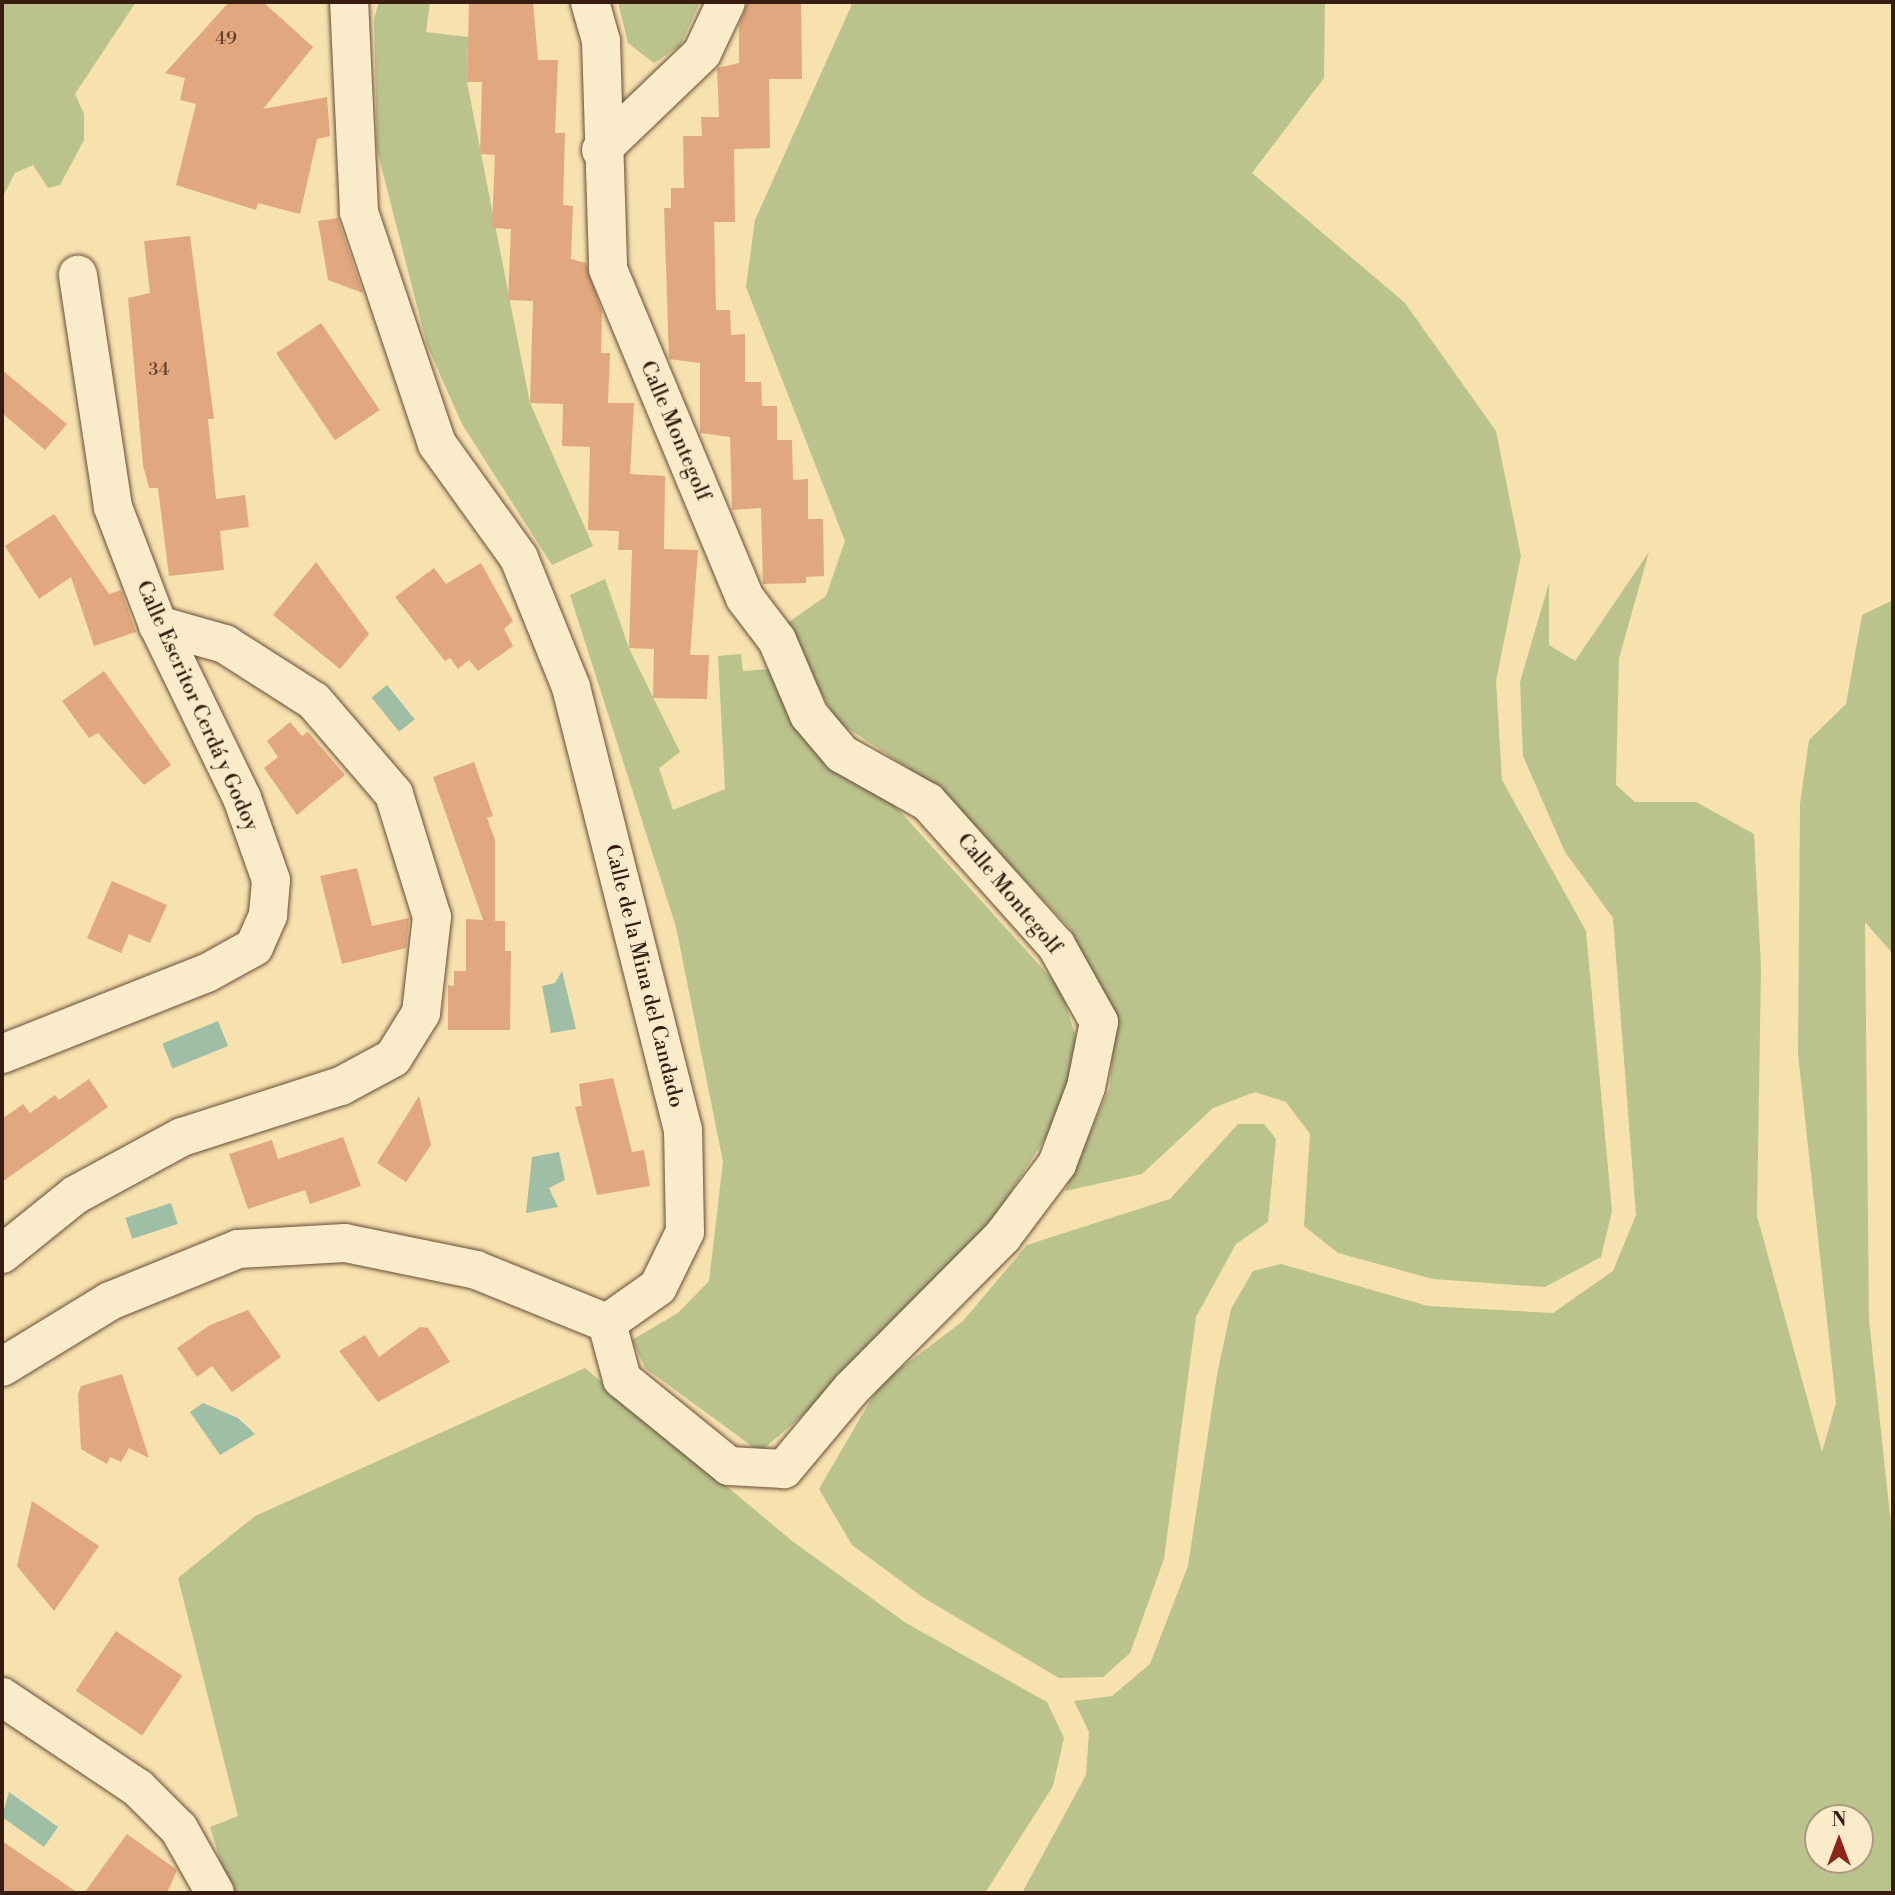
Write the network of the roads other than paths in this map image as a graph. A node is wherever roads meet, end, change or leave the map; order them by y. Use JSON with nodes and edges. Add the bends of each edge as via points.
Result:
{"nodes":[{"id":1,"x":349,"y":2,"type":"edge"},
{"id":2,"x":590,"y":2,"type":"edge"},
{"id":3,"x":726,"y":2,"type":"edge"},
{"id":4,"x":601,"y":150,"type":"junction"},
{"id":5,"x":78,"y":275,"type":"dead end"},
{"id":6,"x":158,"y":625,"type":"junction"},
{"id":7,"x":2,"y":1054,"type":"edge"},
{"id":8,"x":2,"y":1254,"type":"edge"},
{"id":9,"x":607,"y":1323,"type":"junction"},
{"id":10,"x":2,"y":1367,"type":"edge"},
{"id":11,"x":2,"y":1697,"type":"edge"},
{"id":12,"x":215,"y":1893,"type":"edge"}],
"edges":[{"from":1,"to":9,"type":"street","name":"Calle de la Mina del Candado","via":[[350,110],[366,236],[437,444],[519,558],[571,687],[683,1130],[685,1232],[658,1287]]},
{"from":2,"to":4,"type":"street","name":"Calle Montegolf","via":[[601,41]]},
{"from":3,"to":4,"type":"street","via":[[702,52]]},
{"from":4,"to":9,"type":"street","name":"Calle Montegolf","via":[[608,270],[745,598],[777,640],[809,715],[842,754],[928,802],[1056,945],[1099,1022],[1086,1087],[1058,1164],[1003,1236],[852,1388],[784,1469],[729,1466],[622,1379]]},
{"from":5,"to":6,"type":"street","name":"Calle Escritor Cerdá y Godoy","via":[[113,507]]},
{"from":6,"to":7,"type":"street","name":"Calle Escritor Cerdá y Godoy","via":[[242,798],[271,880],[268,915],[254,947],[208,973]]},
{"from":6,"to":8,"type":"street","via":[[225,644],[314,701],[394,794],[432,917],[421,1013],[393,1058],[341,1086],[182,1137],[75,1195]]},
{"from":9,"to":10,"type":"street","via":[[476,1270],[345,1243],[238,1249],[110,1301]]},
{"from":11,"to":12,"type":"street","via":[[138,1788],[179,1829]]}]}
